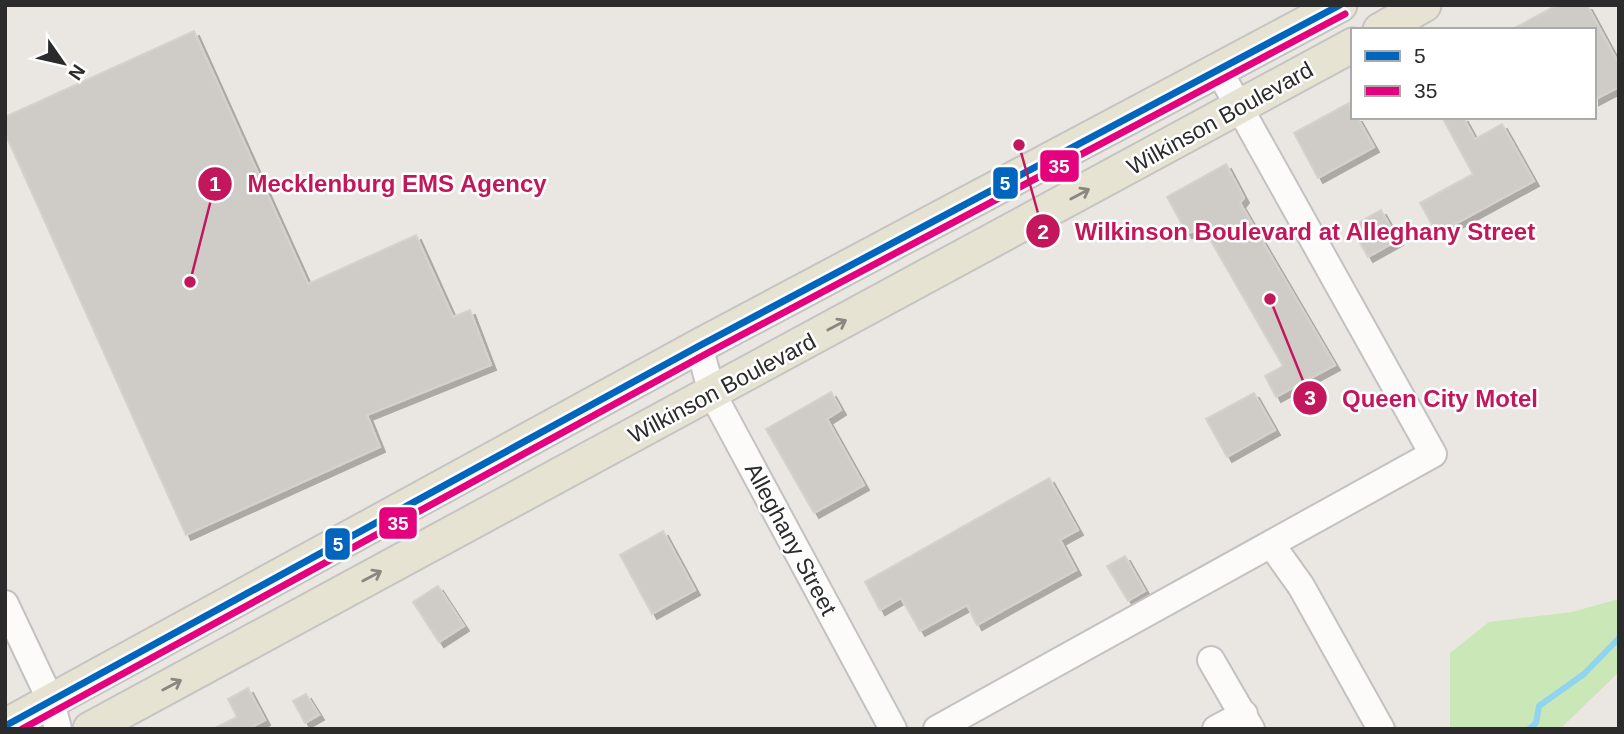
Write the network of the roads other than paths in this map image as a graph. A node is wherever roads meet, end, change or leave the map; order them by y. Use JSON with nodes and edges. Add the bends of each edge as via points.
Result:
{"nodes":[{"id":1,"x":1340,"y":5,"type":"edge"},
{"id":2,"x":1424,"y":5,"type":"edge"},
{"id":3,"x":1384,"y":28,"type":"edge"},
{"id":4,"x":1351,"y":46,"type":"edge"},
{"id":5,"x":1219,"y":71,"type":"junction"},
{"id":6,"x":1239,"y":108,"type":"junction"},
{"id":7,"x":699,"y":346,"type":"junction"},
{"id":8,"x":712,"y":393,"type":"junction"},
{"id":9,"x":1271,"y":544,"type":"junction"},
{"id":10,"x":5,"y":604,"type":"edge"},
{"id":11,"x":1211,"y":660,"type":"dead end"},
{"id":12,"x":55,"y":715,"type":"edge"},
{"id":13,"x":124,"y":718,"type":"edge"},
{"id":14,"x":1247,"y":721,"type":"edge"},
{"id":15,"x":5,"y":726,"type":"edge"},
{"id":16,"x":90,"y":729,"type":"edge"},
{"id":17,"x":893,"y":729,"type":"edge"},
{"id":18,"x":937,"y":729,"type":"edge"},
{"id":19,"x":1216,"y":729,"type":"edge"},
{"id":20,"x":1381,"y":729,"type":"edge"}],
"edges":[{"from":1,"to":5,"type":"main road","name":"Wilkinson Boulevard"},
{"from":2,"to":3,"type":"main road"},
{"from":4,"to":6,"type":"main road","name":"Wilkinson Boulevard"},
{"from":5,"to":6,"type":"street"},
{"from":5,"to":7,"type":"main road","name":"Wilkinson Boulevard"},
{"from":8,"to":6,"type":"main road","name":"Wilkinson Boulevard","one_way":true},
{"from":6,"to":9,"type":"street","via":[[1433,454]]},
{"from":7,"to":8,"type":"street","name":"Alleghany Street"},
{"from":7,"to":12,"type":"main road","name":"Wilkinson Boulevard"},
{"from":13,"to":8,"type":"main road","name":"Wilkinson Boulevard","one_way":true},
{"from":8,"to":17,"type":"street","name":"Alleghany Street"},
{"from":9,"to":18,"type":"street"},
{"from":9,"to":20,"type":"street","via":[[1301,586]]},
{"from":10,"to":12,"type":"street"},
{"from":11,"to":14,"type":"street"},
{"from":12,"to":15,"type":"main road","name":"Wilkinson Boulevard"},
{"from":13,"to":16,"type":"main road","name":"Wilkinson Boulevard"},
{"from":14,"to":19,"type":"street"}]}
